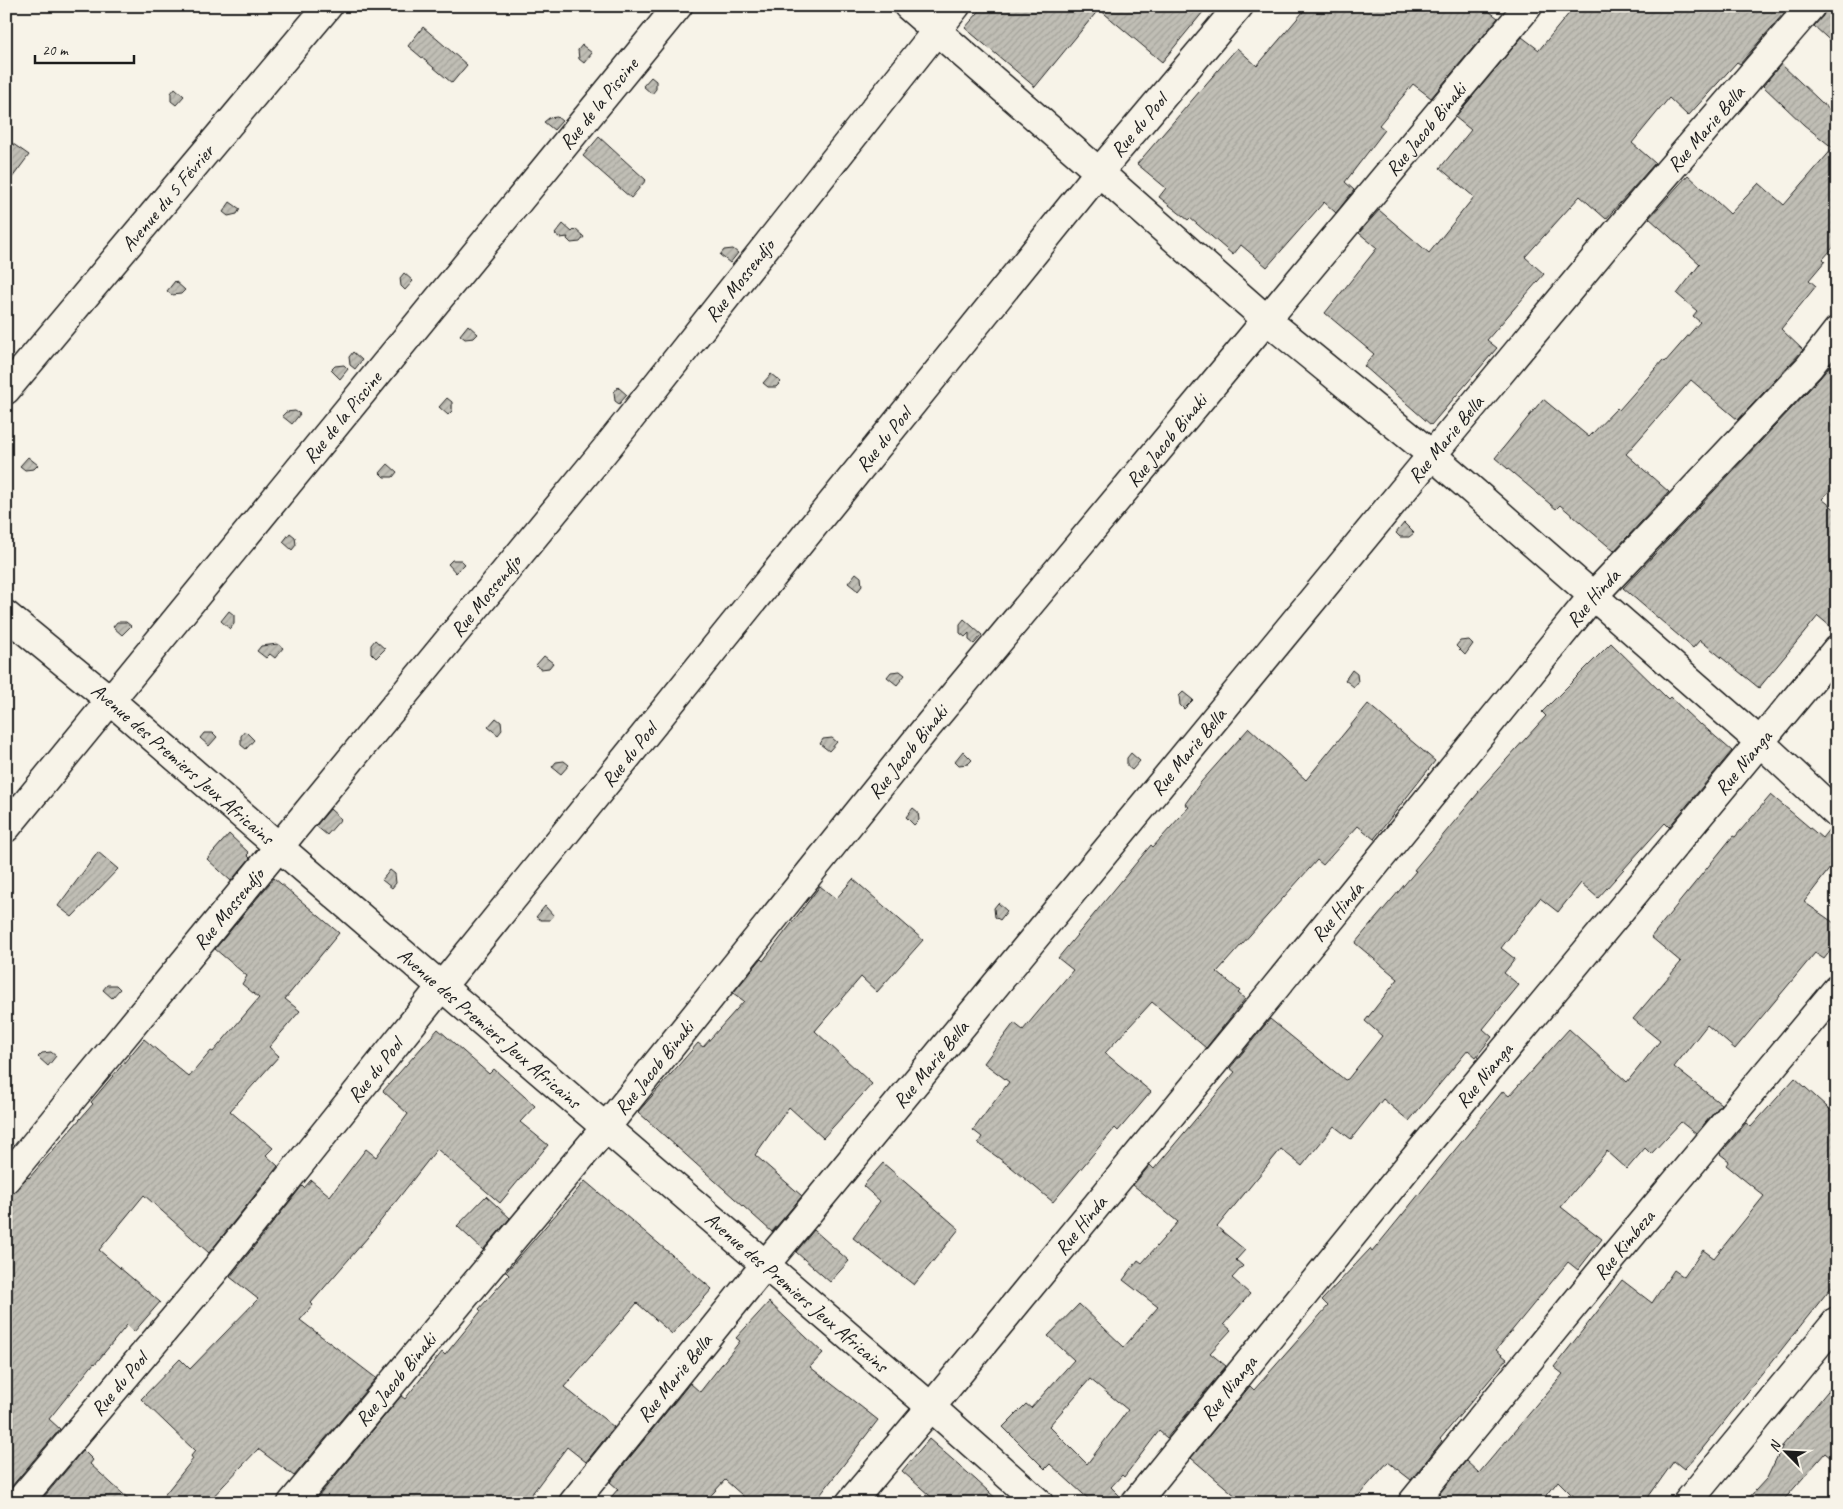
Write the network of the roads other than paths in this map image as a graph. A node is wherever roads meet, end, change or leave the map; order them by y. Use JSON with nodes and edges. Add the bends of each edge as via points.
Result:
{"nodes":[{"id":1,"x":328,"y":6,"type":"edge"},
{"id":2,"x":678,"y":6,"type":"edge"},
{"id":3,"x":908,"y":6,"type":"edge"},
{"id":4,"x":956,"y":6,"type":"edge"},
{"id":5,"x":1239,"y":6,"type":"edge"},
{"id":6,"x":1528,"y":6,"type":"edge"},
{"id":7,"x":1811,"y":6,"type":"edge"},
{"id":8,"x":936,"y":30,"type":"junction"},
{"id":9,"x":1099,"y":172,"type":"junction"},
{"id":10,"x":1267,"y":320,"type":"junction"},
{"id":11,"x":1837,"y":331,"type":"edge"},
{"id":12,"x":6,"y":390,"type":"edge"},
{"id":13,"x":1432,"y":456,"type":"junction"},
{"id":14,"x":1592,"y":597,"type":"junction"},
{"id":15,"x":6,"y":614,"type":"edge"},
{"id":16,"x":1837,"y":649,"type":"edge"},
{"id":17,"x":110,"y":700,"type":"junction"},
{"id":18,"x":1760,"y":742,"type":"junction"},
{"id":19,"x":1837,"y":814,"type":"edge"},
{"id":20,"x":6,"y":828,"type":"edge"},
{"id":21,"x":279,"y":847,"type":"junction"},
{"id":22,"x":442,"y":986,"type":"junction"},
{"id":23,"x":1837,"y":989,"type":"edge"},
{"id":24,"x":606,"y":1128,"type":"junction"},
{"id":25,"x":6,"y":1179,"type":"edge"},
{"id":26,"x":765,"y":1265,"type":"junction"},
{"id":27,"x":1837,"y":1321,"type":"edge"},
{"id":28,"x":931,"y":1407,"type":"junction"},
{"id":29,"x":18,"y":1503,"type":"edge"},
{"id":30,"x":292,"y":1503,"type":"edge"},
{"id":31,"x":573,"y":1503,"type":"edge"},
{"id":32,"x":850,"y":1503,"type":"edge"},
{"id":33,"x":1039,"y":1503,"type":"edge"},
{"id":34,"x":1135,"y":1503,"type":"edge"},
{"id":35,"x":1412,"y":1503,"type":"edge"},
{"id":36,"x":1687,"y":1503,"type":"edge"}],
"edges":[{"from":1,"to":12,"type":"street","name":"Avenue du 5 Février"},
{"from":2,"to":17,"type":"street","name":"Rue de la Piscine"},
{"from":3,"to":8,"type":"street"},
{"from":4,"to":8,"type":"street","name":"Rue Mossendjo"},
{"from":5,"to":9,"type":"street","name":"Rue du Pool"},
{"from":6,"to":10,"type":"street","name":"Rue Jacob Binaki"},
{"from":7,"to":13,"type":"street","name":"Rue Marie Bella","via":[[1642,202]]},
{"from":8,"to":9,"type":"street"},
{"from":8,"to":21,"type":"street","name":"Rue Mossendjo","via":[[610,444]]},
{"from":9,"to":10,"type":"street"},
{"from":9,"to":22,"type":"street","name":"Rue du Pool"},
{"from":10,"to":13,"type":"street"},
{"from":10,"to":24,"type":"street","name":"Rue Jacob Binaki","via":[[923,732]]},
{"from":11,"to":14,"type":"street","name":"Rue Hinda","via":[[1809,367]]},
{"from":13,"to":14,"type":"street"},
{"from":13,"to":26,"type":"street","name":"Rue Marie Bella"},
{"from":14,"to":18,"type":"street"},
{"from":14,"to":28,"type":"street","name":"Rue Hinda"},
{"from":15,"to":17,"type":"street","name":"Avenue des Premiers Jeux Africains"},
{"from":16,"to":18,"type":"street","name":"Rue Nianga"},
{"from":17,"to":20,"type":"street","name":"Rue de la Piscine"},
{"from":17,"to":21,"type":"street","name":"Avenue des Premiers Jeux Africains"},
{"from":18,"to":19,"type":"street"},
{"from":18,"to":34,"type":"street","name":"Rue Nianga","via":[[1410,1164]]},
{"from":21,"to":22,"type":"street","name":"Avenue des Premiers Jeux Africains"},
{"from":21,"to":25,"type":"street","name":"Rue Mossendjo"},
{"from":22,"to":24,"type":"street","name":"Avenue des Premiers Jeux Africains"},
{"from":22,"to":29,"type":"street","name":"Rue du Pool","via":[[211,1276]]},
{"from":23,"to":35,"type":"street","name":"Rue Kimbeza"},
{"from":24,"to":26,"type":"street","name":"Avenue des Premiers Jeux Africains"},
{"from":24,"to":30,"type":"street","name":"Rue Jacob Binaki"},
{"from":26,"to":28,"type":"street","name":"Avenue des Premiers Jeux Africains"},
{"from":26,"to":31,"type":"street","name":"Rue Marie Bella"},
{"from":27,"to":36,"type":"street"},
{"from":28,"to":32,"type":"street","name":"Rue Hinda"},
{"from":28,"to":33,"type":"street","name":"Avenue des Premiers Jeux Africains"}]}
